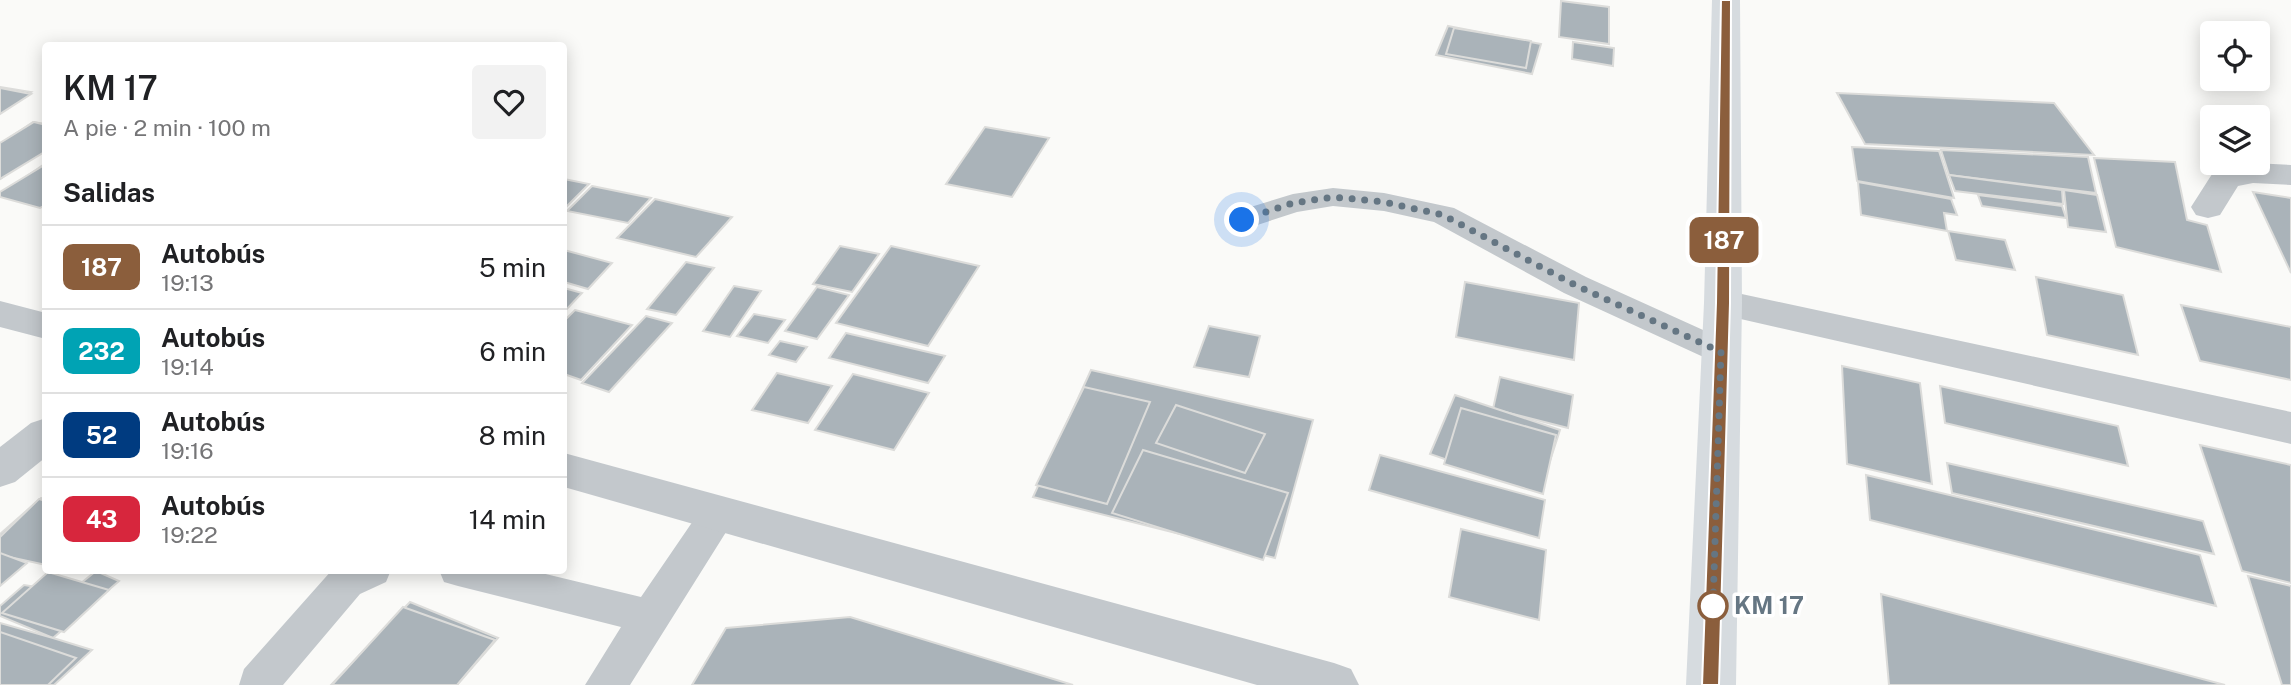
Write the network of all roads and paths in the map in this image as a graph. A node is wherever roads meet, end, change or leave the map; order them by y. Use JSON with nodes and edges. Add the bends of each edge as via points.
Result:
{"nodes":[{"id":1,"x":1726,"y":0,"type":"edge"},
{"id":2,"x":2291,"y":175,"type":"edge"},
{"id":3,"x":2208,"y":207,"type":"dead end"},
{"id":4,"x":1242,"y":220,"type":"dead end"},
{"id":5,"x":1723,"y":303,"type":"junction"},
{"id":6,"x":0,"y":314,"type":"edge"},
{"id":7,"x":42,"y":325,"type":"edge"},
{"id":8,"x":1721,"y":352,"type":"junction"},
{"id":9,"x":2291,"y":428,"type":"edge"},
{"id":10,"x":42,"y":437,"type":"edge"},
{"id":11,"x":0,"y":470,"type":"edge"},
{"id":12,"x":567,"y":471,"type":"edge"},
{"id":13,"x":719,"y":513,"type":"junction"},
{"id":14,"x":363,"y":574,"type":"edge"},
{"id":15,"x":474,"y":574,"type":"edge"},
{"id":16,"x":651,"y":617,"type":"junction"},
{"id":17,"x":259,"y":682,"type":"dead end"},
{"id":18,"x":606,"y":685,"type":"edge"},
{"id":19,"x":1334,"y":685,"type":"edge"},
{"id":20,"x":1711,"y":685,"type":"edge"}],
"edges":[{"from":1,"to":5,"type":"main road"},
{"from":2,"to":3,"type":"street","via":[[2253,173],[2227,178]]},
{"from":4,"to":8,"type":"lane","via":[[1293,203],[1333,197],[1443,215],[1575,285]]},
{"from":5,"to":8,"type":"main road"},
{"from":5,"to":9,"type":"street"},
{"from":6,"to":7,"type":"street"},
{"from":8,"to":20,"type":"main road"},
{"from":10,"to":11,"type":"street"},
{"from":12,"to":13,"type":"street"},
{"from":13,"to":16,"type":"lane"},
{"from":13,"to":19,"type":"street"},
{"from":14,"to":17,"type":"lane","via":[[346,582]]},
{"from":15,"to":16,"type":"lane"},
{"from":16,"to":18,"type":"lane"}]}
